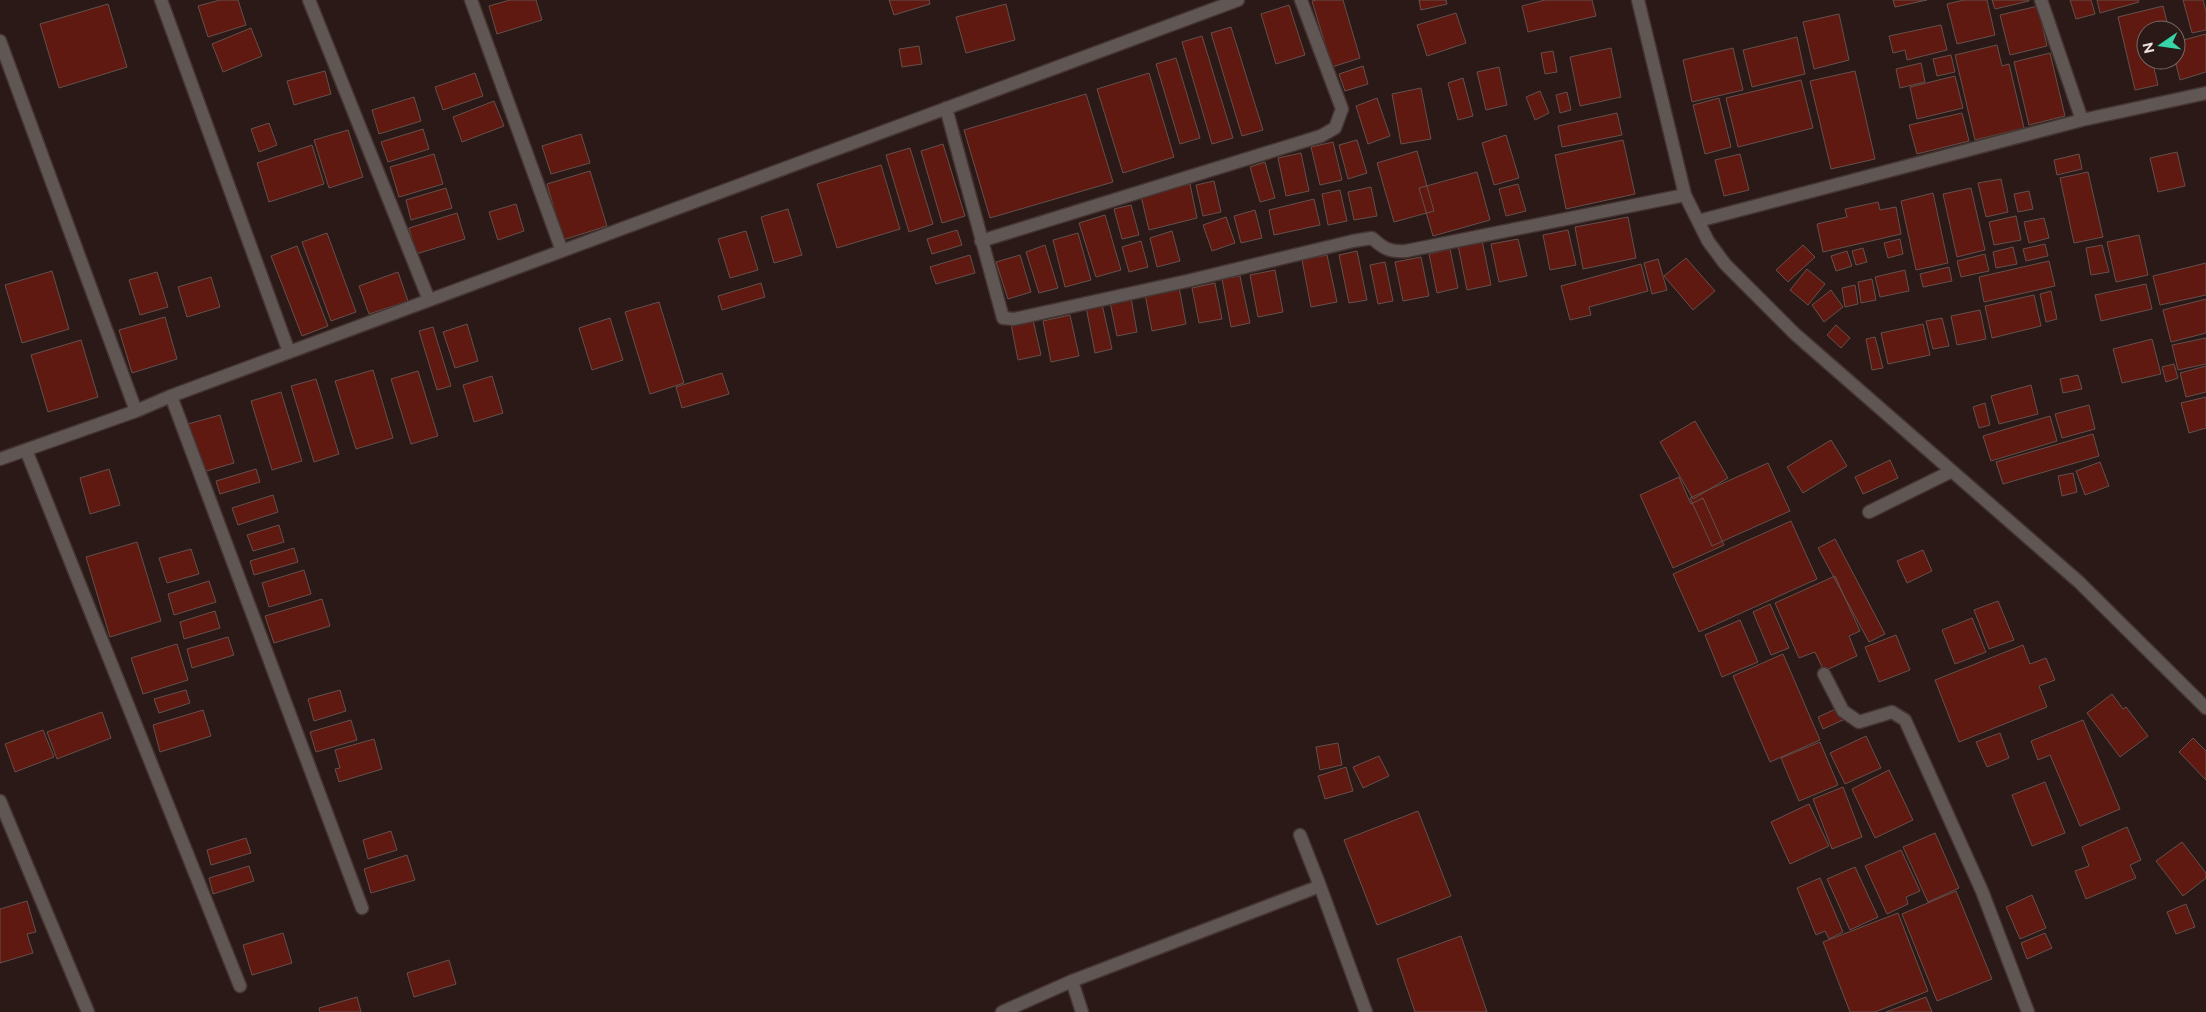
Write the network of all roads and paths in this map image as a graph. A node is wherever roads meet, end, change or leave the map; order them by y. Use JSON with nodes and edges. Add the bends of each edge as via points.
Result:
{"nodes":[{"id":1,"x":161,"y":0,"type":"edge"},
{"id":2,"x":310,"y":0,"type":"edge"},
{"id":3,"x":471,"y":0,"type":"edge"},
{"id":4,"x":1238,"y":0,"type":"edge"},
{"id":5,"x":1301,"y":0,"type":"edge"},
{"id":6,"x":1638,"y":0,"type":"edge"},
{"id":7,"x":2041,"y":0,"type":"edge"},
{"id":8,"x":0,"y":41,"type":"edge"},
{"id":9,"x":2206,"y":93,"type":"edge"},
{"id":10,"x":946,"y":108,"type":"junction"},
{"id":11,"x":2082,"y":120,"type":"junction"},
{"id":12,"x":1685,"y":195,"type":"junction"},
{"id":13,"x":1698,"y":221,"type":"junction"},
{"id":14,"x":981,"y":242,"type":"junction"},
{"id":15,"x":562,"y":251,"type":"junction"},
{"id":16,"x":429,"y":300,"type":"junction"},
{"id":17,"x":289,"y":352,"type":"junction"},
{"id":18,"x":171,"y":396,"type":"junction"},
{"id":19,"x":136,"y":411,"type":"junction"},
{"id":20,"x":26,"y":450,"type":"junction"},
{"id":21,"x":0,"y":460,"type":"edge"},
{"id":22,"x":1952,"y":471,"type":"junction"},
{"id":23,"x":1869,"y":512,"type":"dead end"},
{"id":24,"x":1824,"y":674,"type":"dead end"},
{"id":25,"x":2206,"y":708,"type":"edge"},
{"id":26,"x":0,"y":801,"type":"edge"},
{"id":27,"x":1300,"y":834,"type":"dead end"},
{"id":28,"x":1320,"y":886,"type":"junction"},
{"id":29,"x":362,"y":908,"type":"dead end"},
{"id":30,"x":1072,"y":981,"type":"junction"},
{"id":31,"x":240,"y":986,"type":"dead end"},
{"id":32,"x":88,"y":1012,"type":"edge"},
{"id":33,"x":1002,"y":1012,"type":"edge"},
{"id":34,"x":1082,"y":1012,"type":"edge"},
{"id":35,"x":1366,"y":1012,"type":"edge"},
{"id":36,"x":2028,"y":1012,"type":"edge"}],
"edges":[{"from":1,"to":17,"type":"street"},
{"from":2,"to":16,"type":"street"},
{"from":3,"to":15,"type":"street"},
{"from":4,"to":10,"type":"street"},
{"from":5,"to":14,"type":"street","via":[[1342,109],[1335,128],[1321,136]]},
{"from":6,"to":12,"type":"street"},
{"from":7,"to":11,"type":"street"},
{"from":8,"to":19,"type":"street"},
{"from":9,"to":11,"type":"street"},
{"from":10,"to":14,"type":"street"},
{"from":10,"to":15,"type":"street"},
{"from":11,"to":13,"type":"street"},
{"from":12,"to":13,"type":"street"},
{"from":12,"to":14,"type":"street","via":[[1406,252],[1390,252],[1372,238],[1353,241],[1014,319],[1003,318]]},
{"from":13,"to":22,"type":"street","via":[[1725,264],[1795,334]]},
{"from":15,"to":16,"type":"street"},
{"from":16,"to":17,"type":"street"},
{"from":17,"to":18,"type":"street"},
{"from":18,"to":19,"type":"street"},
{"from":18,"to":29,"type":"street"},
{"from":19,"to":20,"type":"street"},
{"from":20,"to":21,"type":"street"},
{"from":20,"to":31,"type":"street"},
{"from":22,"to":23,"type":"street"},
{"from":22,"to":25,"type":"street","via":[[2079,582]]},
{"from":24,"to":36,"type":"street","via":[[1843,711],[1859,722],[1892,712],[1905,720],[1982,891]]},
{"from":26,"to":32,"type":"street"},
{"from":27,"to":28,"type":"street"},
{"from":28,"to":30,"type":"street"},
{"from":28,"to":35,"type":"street"},
{"from":30,"to":33,"type":"street"},
{"from":30,"to":34,"type":"street"}]}
